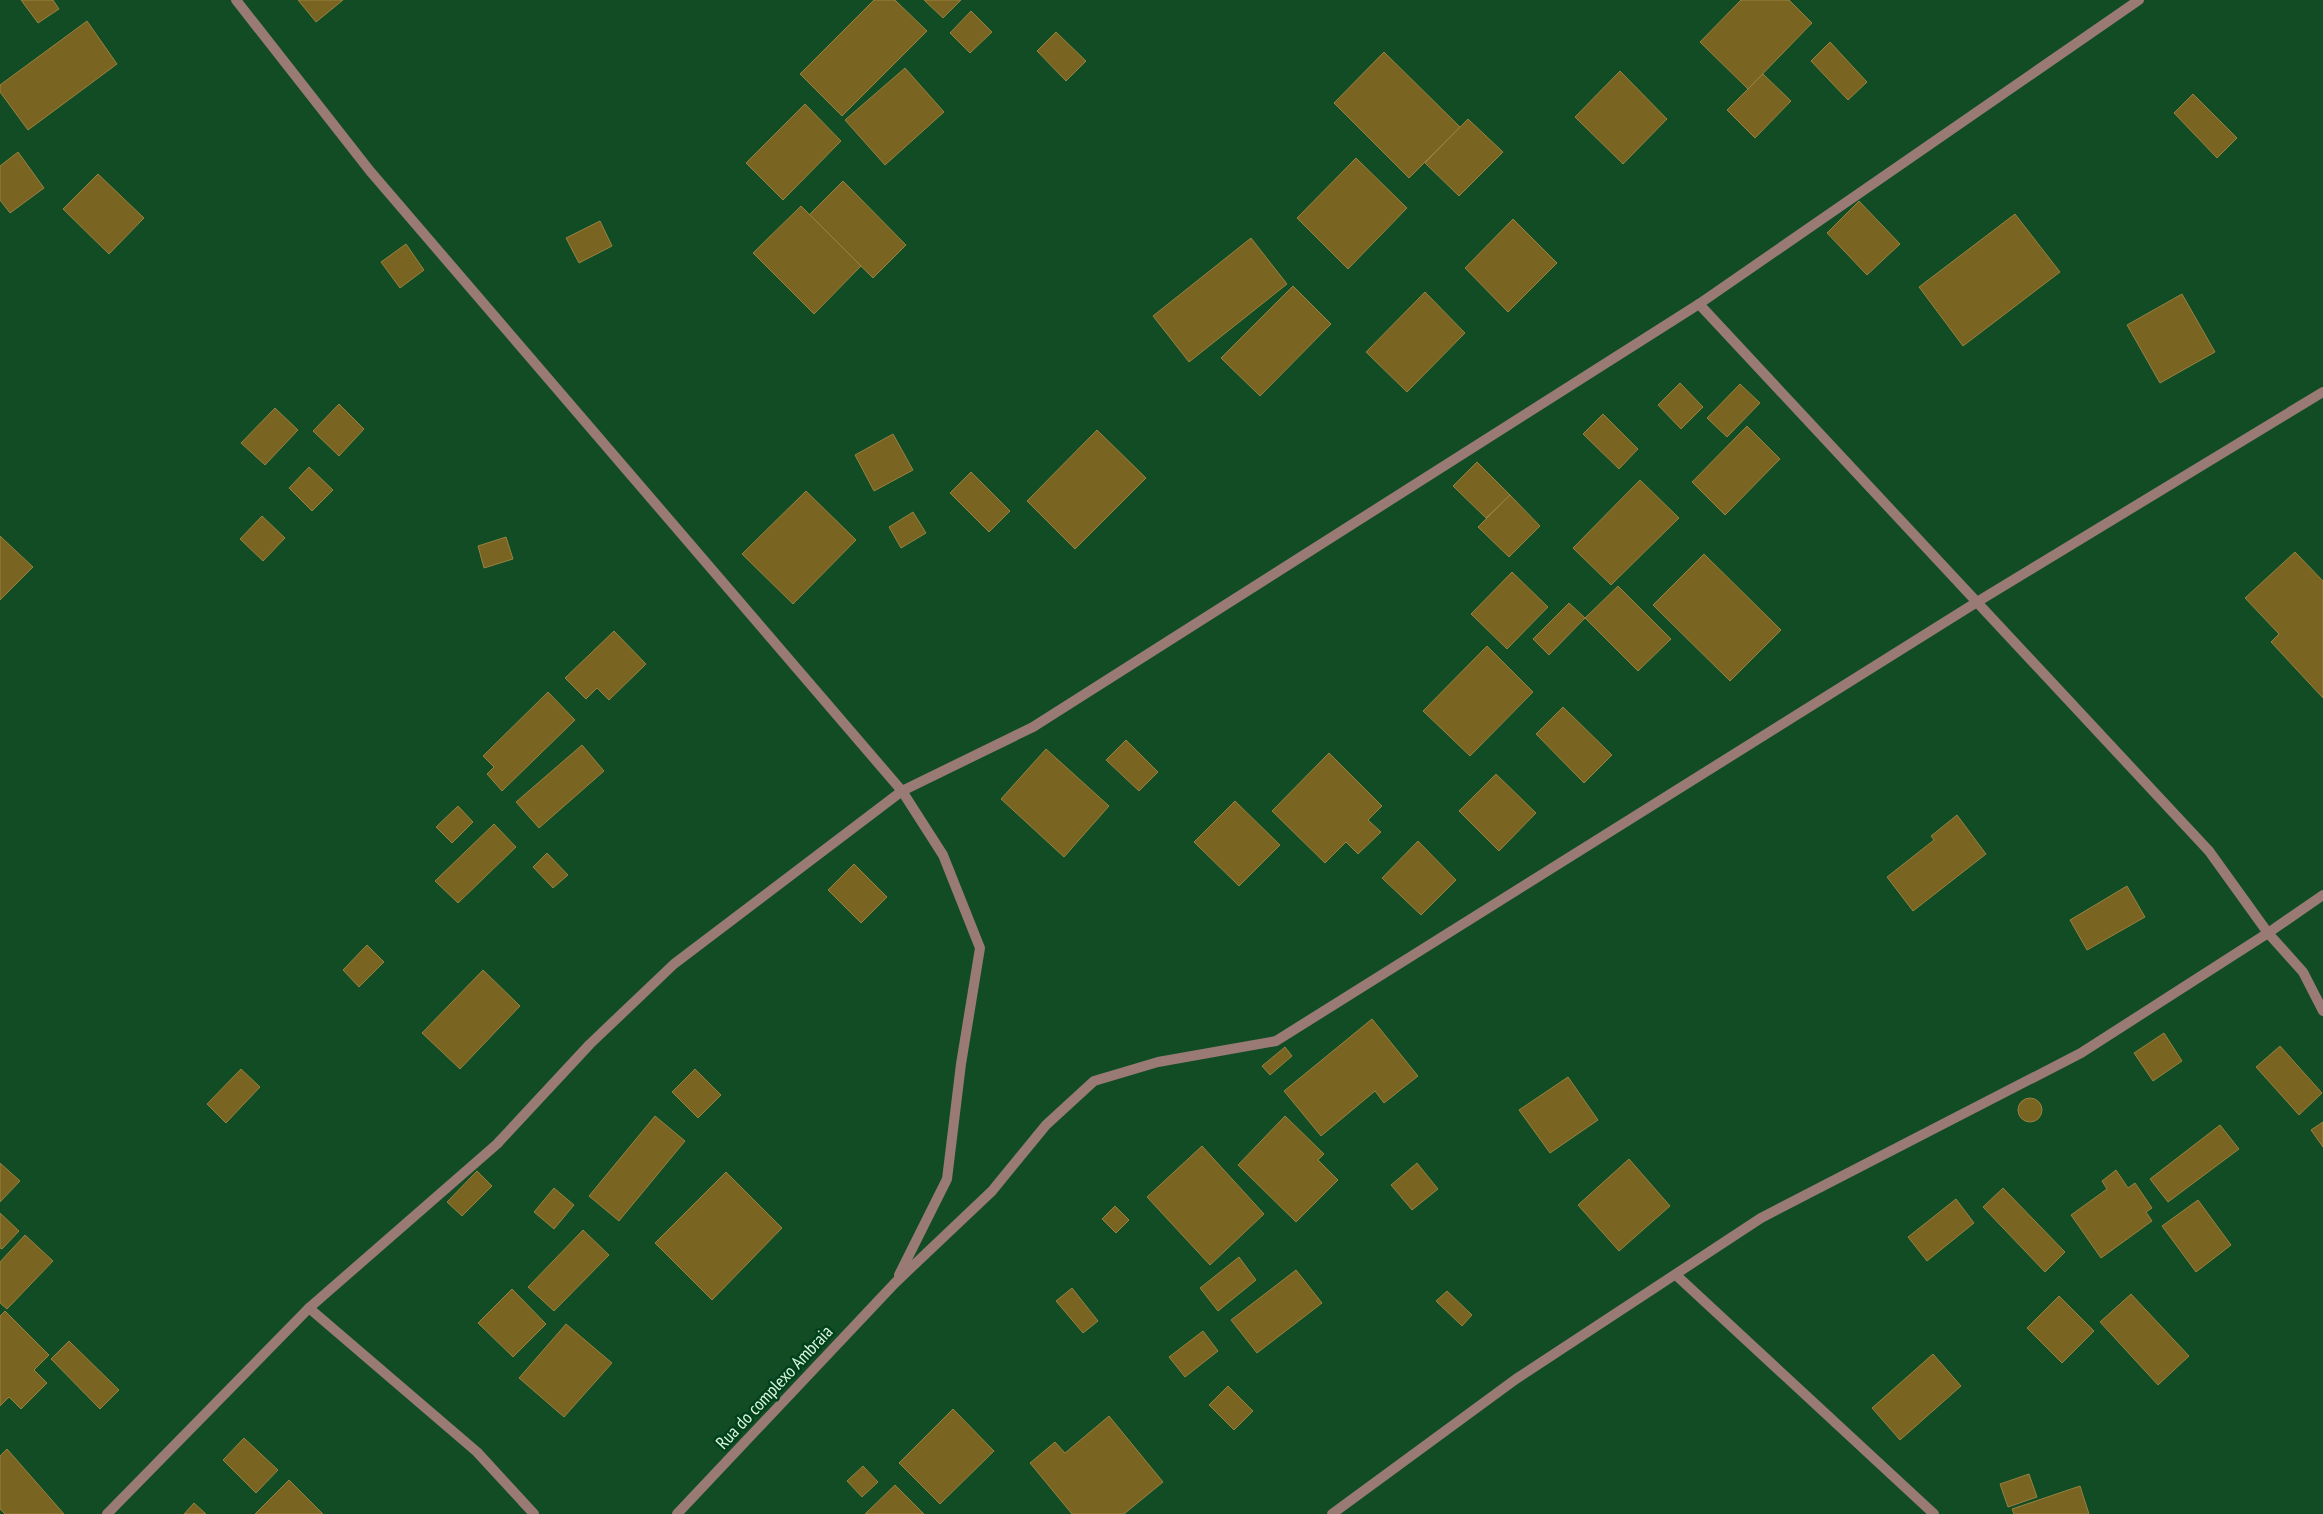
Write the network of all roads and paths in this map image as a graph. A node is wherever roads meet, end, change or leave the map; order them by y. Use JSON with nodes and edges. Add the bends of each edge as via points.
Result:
{"nodes":[{"id":1,"x":236,"y":0,"type":"edge"},
{"id":2,"x":2139,"y":0,"type":"edge"},
{"id":3,"x":1699,"y":304,"type":"junction"},
{"id":4,"x":2323,"y":392,"type":"edge"},
{"id":5,"x":1977,"y":602,"type":"junction"},
{"id":6,"x":902,"y":791,"type":"junction"},
{"id":7,"x":2323,"y":895,"type":"edge"},
{"id":8,"x":2268,"y":933,"type":"junction"},
{"id":9,"x":2323,"y":1010,"type":"edge"},
{"id":10,"x":1676,"y":1275,"type":"junction"},
{"id":11,"x":895,"y":1283,"type":"junction"},
{"id":12,"x":309,"y":1308,"type":"junction"},
{"id":13,"x":107,"y":1514,"type":"edge"},
{"id":14,"x":534,"y":1514,"type":"edge"},
{"id":15,"x":677,"y":1514,"type":"edge"},
{"id":16,"x":1332,"y":1514,"type":"edge"},
{"id":17,"x":1934,"y":1514,"type":"edge"}],
"edges":[{"from":1,"to":6,"type":"street","via":[[370,171]]},
{"from":2,"to":3,"type":"street"},
{"from":3,"to":5,"type":"street"},
{"from":3,"to":6,"type":"street","via":[[1033,727]]},
{"from":4,"to":5,"type":"street"},
{"from":5,"to":8,"type":"street","via":[[2209,851]]},
{"from":5,"to":11,"type":"street","via":[[1276,1041],[1158,1062],[1094,1081],[1046,1126],[992,1191]]},
{"from":6,"to":11,"type":"street","via":[[943,855],[980,948],[946,1179]]},
{"from":6,"to":12,"type":"street","via":[[674,964],[590,1044],[497,1144]]},
{"from":7,"to":8,"type":"street"},
{"from":8,"to":9,"type":"street","via":[[2303,972]]},
{"from":8,"to":10,"type":"street","via":[[2080,1053],[1760,1218]]},
{"from":10,"to":16,"type":"street","via":[[1516,1379]]},
{"from":10,"to":17,"type":"street"},
{"from":11,"to":15,"type":"street","name":"Rua do complexo Ambraia"},
{"from":12,"to":13,"type":"street"},
{"from":12,"to":14,"type":"street","via":[[477,1452]]}]}
